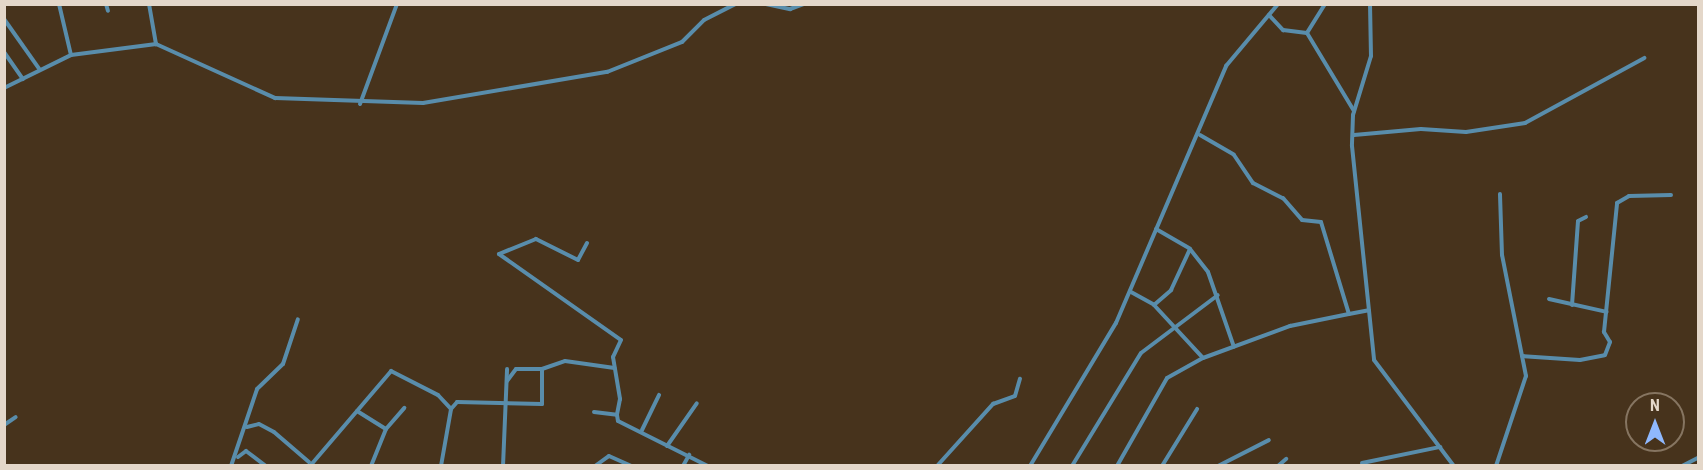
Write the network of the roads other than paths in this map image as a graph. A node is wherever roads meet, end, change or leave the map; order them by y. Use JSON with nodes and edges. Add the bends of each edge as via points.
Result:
{"nodes":[{"id":1,"x":59,"y":4,"type":"edge"},
{"id":2,"x":106,"y":4,"type":"edge"},
{"id":3,"x":149,"y":4,"type":"edge"},
{"id":4,"x":397,"y":4,"type":"edge"},
{"id":5,"x":736,"y":4,"type":"edge"},
{"id":6,"x":766,"y":4,"type":"edge"},
{"id":7,"x":804,"y":4,"type":"edge"},
{"id":8,"x":1278,"y":4,"type":"edge"},
{"id":9,"x":1325,"y":4,"type":"edge"},
{"id":10,"x":1370,"y":4,"type":"edge"},
{"id":11,"x":108,"y":11,"type":"dead end"},
{"id":12,"x":1269,"y":15,"type":"junction"},
{"id":13,"x":4,"y":19,"type":"edge"},
{"id":14,"x":1307,"y":33,"type":"junction"},
{"id":15,"x":156,"y":44,"type":"junction"},
{"id":16,"x":4,"y":52,"type":"edge"},
{"id":17,"x":70,"y":55,"type":"junction"},
{"id":18,"x":1644,"y":58,"type":"dead end"},
{"id":19,"x":40,"y":70,"type":"junction"},
{"id":20,"x":23,"y":79,"type":"junction"},
{"id":21,"x":4,"y":88,"type":"edge"},
{"id":22,"x":360,"y":104,"type":"junction"},
{"id":23,"x":1354,"y":111,"type":"junction"},
{"id":24,"x":1200,"y":135,"type":"junction"},
{"id":25,"x":1354,"y":135,"type":"junction"},
{"id":26,"x":1500,"y":194,"type":"dead end"},
{"id":27,"x":1671,"y":195,"type":"dead end"},
{"id":28,"x":1586,"y":217,"type":"dead end"},
{"id":29,"x":1155,"y":229,"type":"junction"},
{"id":30,"x":587,"y":243,"type":"dead end"},
{"id":31,"x":1190,"y":249,"type":"junction"},
{"id":32,"x":1131,"y":291,"type":"junction"},
{"id":33,"x":1218,"y":295,"type":"junction"},
{"id":34,"x":1548,"y":299,"type":"dead end"},
{"id":35,"x":1154,"y":305,"type":"junction"},
{"id":36,"x":1572,"y":305,"type":"junction"},
{"id":37,"x":1369,"y":310,"type":"junction"},
{"id":38,"x":1607,"y":312,"type":"junction"},
{"id":39,"x":1349,"y":314,"type":"junction"},
{"id":40,"x":298,"y":319,"type":"dead end"},
{"id":41,"x":1172,"y":327,"type":"junction"},
{"id":42,"x":1234,"y":348,"type":"junction"},
{"id":43,"x":1522,"y":356,"type":"junction"},
{"id":44,"x":1203,"y":358,"type":"junction"},
{"id":45,"x":615,"y":368,"type":"junction"},
{"id":46,"x":507,"y":369,"type":"dead end"},
{"id":47,"x":542,"y":369,"type":"junction"},
{"id":48,"x":1020,"y":379,"type":"dead end"},
{"id":49,"x":507,"y":381,"type":"junction"},
{"id":50,"x":659,"y":395,"type":"dead end"},
{"id":51,"x":697,"y":403,"type":"dead end"},
{"id":52,"x":506,"y":404,"type":"junction"},
{"id":53,"x":404,"y":408,"type":"dead end"},
{"id":54,"x":451,"y":409,"type":"junction"},
{"id":55,"x":1197,"y":409,"type":"dead end"},
{"id":56,"x":357,"y":411,"type":"junction"},
{"id":57,"x":594,"y":412,"type":"dead end"},
{"id":58,"x":617,"y":415,"type":"junction"},
{"id":59,"x":16,"y":417,"type":"dead end"},
{"id":60,"x":4,"y":425,"type":"edge"},
{"id":61,"x":246,"y":428,"type":"junction"},
{"id":62,"x":386,"y":429,"type":"junction"},
{"id":63,"x":642,"y":430,"type":"junction"},
{"id":64,"x":1269,"y":440,"type":"dead end"},
{"id":65,"x":667,"y":446,"type":"junction"},
{"id":66,"x":1440,"y":447,"type":"junction"},
{"id":67,"x":689,"y":455,"type":"junction"},
{"id":68,"x":1698,"y":458,"type":"edge"},
{"id":69,"x":235,"y":459,"type":"junction"},
{"id":70,"x":1286,"y":459,"type":"dead end"},
{"id":71,"x":1362,"y":463,"type":"dead end"},
{"id":72,"x":309,"y":464,"type":"edge"},
{"id":73,"x":231,"y":465,"type":"edge"},
{"id":74,"x":266,"y":465,"type":"edge"},
{"id":75,"x":371,"y":465,"type":"edge"},
{"id":76,"x":441,"y":465,"type":"edge"},
{"id":77,"x":503,"y":465,"type":"edge"},
{"id":78,"x":595,"y":465,"type":"edge"},
{"id":79,"x":631,"y":465,"type":"edge"},
{"id":80,"x":683,"y":465,"type":"edge"},
{"id":81,"x":708,"y":465,"type":"edge"},
{"id":82,"x":937,"y":465,"type":"edge"},
{"id":83,"x":1030,"y":465,"type":"edge"},
{"id":84,"x":1072,"y":465,"type":"edge"},
{"id":85,"x":1117,"y":465,"type":"edge"},
{"id":86,"x":1162,"y":465,"type":"edge"},
{"id":87,"x":1218,"y":465,"type":"edge"},
{"id":88,"x":1278,"y":465,"type":"edge"},
{"id":89,"x":1454,"y":465,"type":"edge"},
{"id":90,"x":1496,"y":465,"type":"edge"},
{"id":91,"x":1682,"y":465,"type":"edge"}],
"edges":[{"from":1,"to":17,"type":"street"},
{"from":2,"to":11,"type":"street"},
{"from":3,"to":15,"type":"street"},
{"from":4,"to":22,"type":"street"},
{"from":5,"to":22,"type":"street","via":[[704,20],[682,42],[607,72],[460,98]]},
{"from":6,"to":7,"type":"street","via":[[790,9]]},
{"from":8,"to":12,"type":"street"},
{"from":9,"to":14,"type":"street"},
{"from":10,"to":23,"type":"street","via":[[1371,56]]},
{"from":12,"to":14,"type":"street","via":[[1283,30]]},
{"from":12,"to":24,"type":"street","via":[[1226,66],[1200,120]]},
{"from":13,"to":19,"type":"street"},
{"from":14,"to":23,"type":"street"},
{"from":15,"to":17,"type":"street"},
{"from":15,"to":22,"type":"street","via":[[275,98]]},
{"from":16,"to":20,"type":"street"},
{"from":17,"to":19,"type":"street"},
{"from":18,"to":25,"type":"street","via":[[1525,123],[1466,132],[1421,129]]},
{"from":19,"to":20,"type":"street"},
{"from":20,"to":21,"type":"street"},
{"from":23,"to":25,"type":"street"},
{"from":24,"to":29,"type":"street"},
{"from":24,"to":39,"type":"street","via":[[1234,155],[1253,183],[1282,198],[1302,220],[1321,222]]},
{"from":25,"to":37,"type":"street"},
{"from":26,"to":43,"type":"street","via":[[1502,255]]},
{"from":27,"to":38,"type":"street","via":[[1629,196],[1617,203]]},
{"from":28,"to":36,"type":"street","via":[[1578,221]]},
{"from":29,"to":31,"type":"street"},
{"from":29,"to":32,"type":"street"},
{"from":30,"to":45,"type":"street","via":[[578,260],[536,238],[499,254],[621,340]]},
{"from":31,"to":33,"type":"street"},
{"from":31,"to":35,"type":"street","via":[[1171,290]]},
{"from":32,"to":35,"type":"street"},
{"from":32,"to":83,"type":"street"},
{"from":33,"to":41,"type":"street"},
{"from":33,"to":42,"type":"street"},
{"from":34,"to":36,"type":"street"},
{"from":35,"to":41,"type":"street"},
{"from":36,"to":38,"type":"street"},
{"from":37,"to":39,"type":"street"},
{"from":37,"to":66,"type":"street","via":[[1380,374]]},
{"from":38,"to":43,"type":"street","via":[[1604,335],[1610,342],[1602,357]]},
{"from":39,"to":42,"type":"street","via":[[1290,326]]},
{"from":40,"to":61,"type":"street","via":[[282,366],[257,389]]},
{"from":41,"to":44,"type":"street"},
{"from":41,"to":84,"type":"street","via":[[1141,353]]},
{"from":42,"to":44,"type":"street"},
{"from":43,"to":90,"type":"street","via":[[1526,382]]},
{"from":44,"to":85,"type":"street","via":[[1167,378]]},
{"from":45,"to":47,"type":"street","via":[[572,361]]},
{"from":45,"to":58,"type":"street"},
{"from":46,"to":49,"type":"street"},
{"from":47,"to":49,"type":"street","via":[[516,369]]},
{"from":47,"to":52,"type":"street","via":[[542,404]]},
{"from":48,"to":82,"type":"street","via":[[1015,396],[996,402]]},
{"from":49,"to":52,"type":"street"},
{"from":50,"to":63,"type":"street"},
{"from":51,"to":65,"type":"street"},
{"from":52,"to":54,"type":"street","via":[[457,402]]},
{"from":52,"to":77,"type":"street"},
{"from":53,"to":62,"type":"street"},
{"from":54,"to":56,"type":"street","via":[[438,394],[391,371]]},
{"from":54,"to":76,"type":"street"},
{"from":55,"to":86,"type":"street"},
{"from":56,"to":62,"type":"street"},
{"from":56,"to":72,"type":"street","via":[[338,438]]},
{"from":57,"to":58,"type":"street"},
{"from":58,"to":63,"type":"street"},
{"from":59,"to":60,"type":"street"},
{"from":61,"to":69,"type":"street"},
{"from":61,"to":72,"type":"street","via":[[259,424],[274,432]]},
{"from":62,"to":75,"type":"street"},
{"from":63,"to":65,"type":"street"},
{"from":64,"to":87,"type":"street"},
{"from":65,"to":67,"type":"street"},
{"from":66,"to":71,"type":"street"},
{"from":66,"to":89,"type":"street"},
{"from":67,"to":80,"type":"street"},
{"from":67,"to":81,"type":"street"},
{"from":68,"to":91,"type":"street"},
{"from":69,"to":73,"type":"street"},
{"from":69,"to":74,"type":"street","via":[[246,451]]},
{"from":70,"to":88,"type":"street"},
{"from":78,"to":79,"type":"street","via":[[609,456]]}]}
